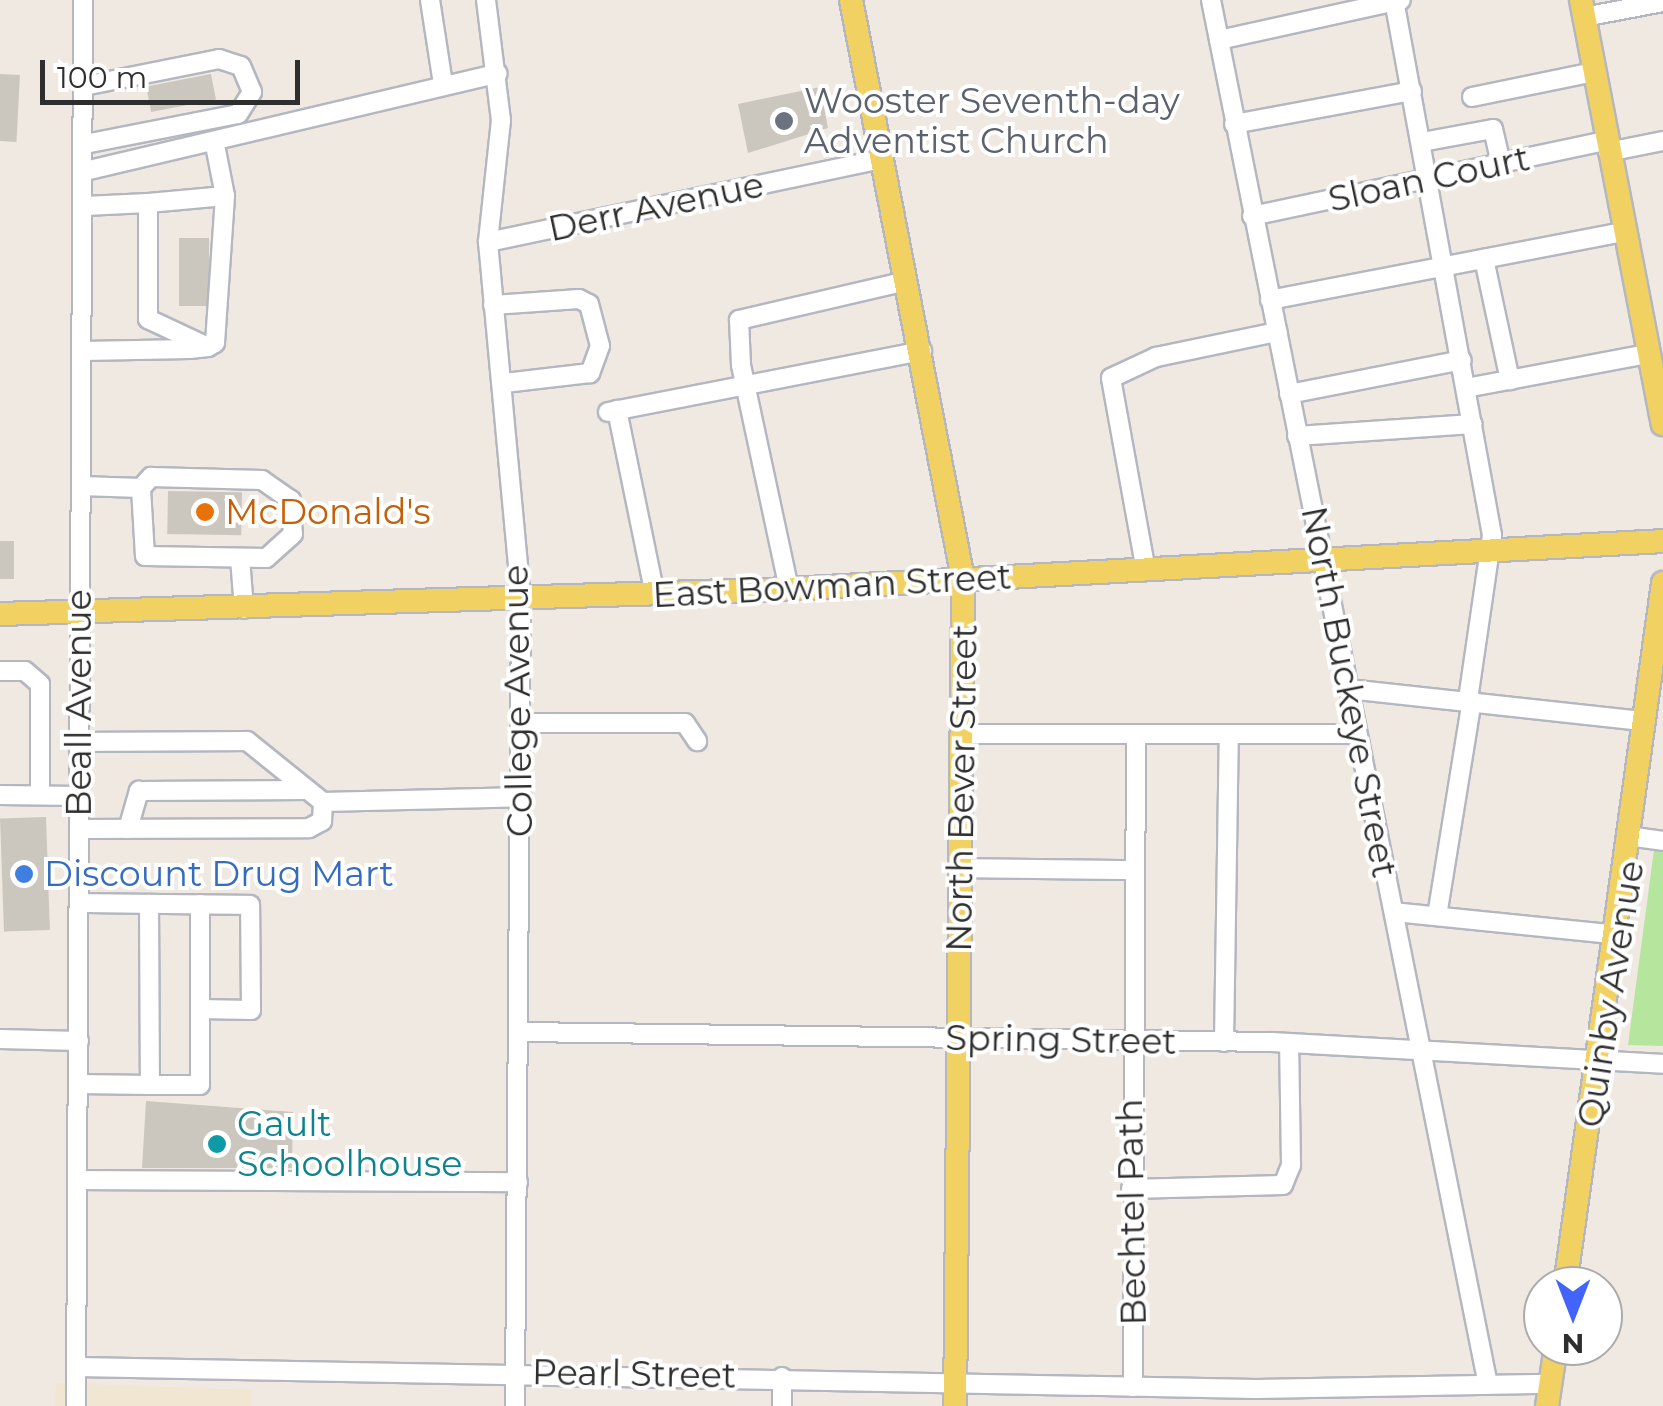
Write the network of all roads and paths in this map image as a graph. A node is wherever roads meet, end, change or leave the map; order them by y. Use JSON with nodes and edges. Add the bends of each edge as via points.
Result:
{"nodes":[{"id":1,"x":83,"y":0,"type":"edge"},
{"id":2,"x":430,"y":0,"type":"edge"},
{"id":3,"x":486,"y":0,"type":"edge"},
{"id":4,"x":851,"y":0,"type":"edge"},
{"id":5,"x":1211,"y":0,"type":"edge"},
{"id":6,"x":1396,"y":0,"type":"edge"},
{"id":7,"x":1663,"y":2,"type":"edge"},
{"id":8,"x":1582,"y":8,"type":"edge"},
{"id":9,"x":1219,"y":40,"type":"junction"},
{"id":10,"x":1594,"y":72,"type":"junction"},
{"id":11,"x":498,"y":74,"type":"junction"},
{"id":12,"x":443,"y":84,"type":"junction"},
{"id":13,"x":84,"y":86,"type":"junction"},
{"id":14,"x":1412,"y":92,"type":"junction"},
{"id":15,"x":1472,"y":97,"type":"dead end"},
{"id":16,"x":1234,"y":124,"type":"junction"},
{"id":17,"x":1663,"y":141,"type":"edge"},
{"id":18,"x":1422,"y":142,"type":"junction"},
{"id":19,"x":85,"y":144,"type":"junction"},
{"id":20,"x":215,"y":145,"type":"junction"},
{"id":21,"x":1607,"y":146,"type":"junction"},
{"id":22,"x":882,"y":159,"type":"junction"},
{"id":23,"x":1501,"y":163,"type":"junction"},
{"id":24,"x":85,"y":171,"type":"junction"},
{"id":25,"x":1430,"y":178,"type":"junction"},
{"id":26,"x":225,"y":196,"type":"junction"},
{"id":27,"x":148,"y":203,"type":"junction"},
{"id":28,"x":85,"y":206,"type":"junction"},
{"id":29,"x":1252,"y":216,"type":"junction"},
{"id":30,"x":1622,"y":232,"type":"junction"},
{"id":31,"x":488,"y":242,"type":"junction"},
{"id":32,"x":1484,"y":259,"type":"junction"},
{"id":33,"x":1445,"y":266,"type":"junction"},
{"id":34,"x":907,"y":281,"type":"junction"},
{"id":35,"x":1270,"y":300,"type":"junction"},
{"id":36,"x":493,"y":306,"type":"junction"},
{"id":37,"x":1277,"y":332,"type":"junction"},
{"id":38,"x":1652,"y":338,"type":"edge"},
{"id":39,"x":208,"y":348,"type":"junction"},
{"id":40,"x":83,"y":350,"type":"junction"},
{"id":41,"x":922,"y":350,"type":"junction"},
{"id":42,"x":1462,"y":360,"type":"junction"},
{"id":43,"x":1510,"y":380,"type":"junction"},
{"id":44,"x":746,"y":382,"type":"junction"},
{"id":45,"x":505,"y":383,"type":"junction"},
{"id":46,"x":1466,"y":388,"type":"junction"},
{"id":47,"x":1289,"y":394,"type":"junction"},
{"id":48,"x":1660,"y":397,"type":"edge"},
{"id":49,"x":1473,"y":424,"type":"junction"},
{"id":50,"x":1663,"y":424,"type":"edge"},
{"id":51,"x":1298,"y":436,"type":"junction"},
{"id":52,"x":81,"y":486,"type":"junction"},
{"id":53,"x":141,"y":488,"type":"junction"},
{"id":54,"x":1663,"y":541,"type":"edge"},
{"id":55,"x":1491,"y":554,"type":"junction"},
{"id":56,"x":240,"y":558,"type":"junction"},
{"id":57,"x":1146,"y":571,"type":"junction"},
{"id":58,"x":1324,"y":572,"type":"junction"},
{"id":59,"x":963,"y":579,"type":"junction"},
{"id":60,"x":1663,"y":583,"type":"edge"},
{"id":61,"x":790,"y":589,"type":"junction"},
{"id":62,"x":655,"y":595,"type":"junction"},
{"id":63,"x":521,"y":600,"type":"junction"},
{"id":64,"x":244,"y":609,"type":"junction"},
{"id":65,"x":0,"y":614,"type":"edge"},
{"id":66,"x":79,"y":614,"type":"junction"},
{"id":67,"x":0,"y":671,"type":"edge"},
{"id":68,"x":1348,"y":689,"type":"junction"},
{"id":69,"x":1470,"y":700,"type":"junction"},
{"id":70,"x":1642,"y":722,"type":"junction"},
{"id":71,"x":522,"y":723,"type":"junction"},
{"id":72,"x":961,"y":734,"type":"junction"},
{"id":73,"x":1356,"y":734,"type":"junction"},
{"id":74,"x":1230,"y":736,"type":"junction"},
{"id":75,"x":1136,"y":737,"type":"junction"},
{"id":76,"x":79,"y":742,"type":"junction"},
{"id":77,"x":697,"y":742,"type":"dead end"},
{"id":78,"x":0,"y":795,"type":"edge"},
{"id":79,"x":40,"y":796,"type":"junction"},
{"id":80,"x":79,"y":796,"type":"junction"},
{"id":81,"x":316,"y":796,"type":"junction"},
{"id":82,"x":522,"y":797,"type":"junction"},
{"id":83,"x":79,"y":829,"type":"junction"},
{"id":84,"x":128,"y":829,"type":"junction"},
{"id":85,"x":1634,"y":836,"type":"junction"},
{"id":86,"x":1663,"y":841,"type":"edge"},
{"id":87,"x":960,"y":868,"type":"junction"},
{"id":88,"x":1133,"y":870,"type":"junction"},
{"id":89,"x":79,"y":903,"type":"junction"},
{"id":90,"x":149,"y":904,"type":"junction"},
{"id":91,"x":200,"y":904,"type":"junction"},
{"id":92,"x":1394,"y":912,"type":"junction"},
{"id":93,"x":1438,"y":916,"type":"junction"},
{"id":94,"x":1620,"y":935,"type":"junction"},
{"id":95,"x":200,"y":1009,"type":"junction"},
{"id":96,"x":520,"y":1032,"type":"junction"},
{"id":97,"x":0,"y":1038,"type":"edge"},
{"id":98,"x":961,"y":1038,"type":"junction"},
{"id":99,"x":79,"y":1041,"type":"junction"},
{"id":100,"x":1224,"y":1042,"type":"junction"},
{"id":101,"x":1130,"y":1043,"type":"junction"},
{"id":102,"x":1289,"y":1043,"type":"junction"},
{"id":103,"x":1420,"y":1051,"type":"junction"},
{"id":104,"x":1601,"y":1064,"type":"junction"},
{"id":105,"x":1663,"y":1064,"type":"edge"},
{"id":106,"x":79,"y":1084,"type":"junction"},
{"id":107,"x":150,"y":1085,"type":"junction"},
{"id":108,"x":79,"y":1180,"type":"junction"},
{"id":109,"x":518,"y":1182,"type":"junction"},
{"id":110,"x":1131,"y":1190,"type":"junction"},
{"id":111,"x":1568,"y":1266,"type":"edge"},
{"id":112,"x":78,"y":1366,"type":"junction"},
{"id":113,"x":1553,"y":1366,"type":"edge"},
{"id":114,"x":516,"y":1372,"type":"junction"},
{"id":115,"x":782,"y":1377,"type":"junction"},
{"id":116,"x":955,"y":1382,"type":"junction"},
{"id":117,"x":1488,"y":1385,"type":"junction"},
{"id":118,"x":1397,"y":1386,"type":"junction"},
{"id":119,"x":1129,"y":1393,"type":"edge"},
{"id":120,"x":1548,"y":1395,"type":"edge"},
{"id":121,"x":1255,"y":1398,"type":"edge"},
{"id":122,"x":76,"y":1406,"type":"edge"},
{"id":123,"x":515,"y":1406,"type":"edge"},
{"id":124,"x":782,"y":1406,"type":"edge"},
{"id":125,"x":955,"y":1406,"type":"edge"},
{"id":126,"x":1394,"y":1406,"type":"edge"}],
"edges":[{"from":1,"to":13,"type":"street","name":"Beall Avenue"},
{"from":2,"to":12,"type":"street"},
{"from":3,"to":11,"type":"street","name":"College Avenue"},
{"from":4,"to":22,"type":"main road","name":"North Bever Street"},
{"from":5,"to":9,"type":"street","name":"North Buckeye Street"},
{"from":6,"to":9,"type":"street"},
{"from":6,"to":14,"type":"street"},
{"from":7,"to":8,"type":"street"},
{"from":8,"to":10,"type":"main road"},
{"from":9,"to":16,"type":"street","name":"North Buckeye Street"},
{"from":10,"to":15,"type":"street"},
{"from":10,"to":21,"type":"main road"},
{"from":11,"to":12,"type":"street"},
{"from":11,"to":31,"type":"street","name":"College Avenue"},
{"from":12,"to":20,"type":"street","via":[[332,106]]},
{"from":13,"to":19,"type":"street","name":"Beall Avenue"},
{"from":13,"to":19,"type":"street","via":[[219,59],[241,66],[252,92],[238,114]]},
{"from":14,"to":16,"type":"street"},
{"from":14,"to":18,"type":"street"},
{"from":16,"to":29,"type":"street","name":"North Buckeye Street"},
{"from":17,"to":21,"type":"street","name":"Sloan Court"},
{"from":18,"to":23,"type":"street","via":[[1493,129]]},
{"from":18,"to":25,"type":"street"},
{"from":19,"to":24,"type":"street","name":"Beall Avenue"},
{"from":20,"to":24,"type":"street"},
{"from":20,"to":26,"type":"street"},
{"from":21,"to":23,"type":"street","name":"Sloan Court"},
{"from":21,"to":30,"type":"main road"},
{"from":22,"to":31,"type":"street","name":"Derr Avenue"},
{"from":22,"to":34,"type":"main road","name":"North Bever Street"},
{"from":23,"to":25,"type":"street","name":"Sloan Court"},
{"from":24,"to":28,"type":"street","name":"Beall Avenue"},
{"from":25,"to":29,"type":"street","name":"Sloan Court"},
{"from":25,"to":33,"type":"street"},
{"from":26,"to":27,"type":"street"},
{"from":26,"to":39,"type":"street","via":[[220,334]]},
{"from":27,"to":28,"type":"street"},
{"from":27,"to":39,"type":"street","via":[[148,319]]},
{"from":28,"to":40,"type":"street","name":"Beall Avenue"},
{"from":29,"to":35,"type":"street","name":"North Buckeye Street"},
{"from":30,"to":32,"type":"street"},
{"from":30,"to":38,"type":"main road"},
{"from":31,"to":36,"type":"street","name":"College Avenue"},
{"from":32,"to":33,"type":"street"},
{"from":32,"to":43,"type":"street"},
{"from":33,"to":35,"type":"street"},
{"from":33,"to":42,"type":"street"},
{"from":34,"to":41,"type":"main road","name":"North Bever Street"},
{"from":34,"to":44,"type":"street","via":[[740,320]]},
{"from":35,"to":37,"type":"street","name":"North Buckeye Street"},
{"from":36,"to":45,"type":"street","name":"College Avenue"},
{"from":36,"to":45,"type":"street","via":[[579,299],[589,304],[600,346],[590,373]]},
{"from":37,"to":47,"type":"street","name":"North Buckeye Street"},
{"from":37,"to":57,"type":"street","via":[[1156,357],[1111,378]]},
{"from":38,"to":43,"type":"street"},
{"from":38,"to":48,"type":"main road"},
{"from":39,"to":40,"type":"street"},
{"from":40,"to":52,"type":"street","name":"Beall Avenue"},
{"from":41,"to":44,"type":"street"},
{"from":41,"to":59,"type":"main road","name":"North Bever Street"},
{"from":42,"to":46,"type":"street"},
{"from":42,"to":47,"type":"street"},
{"from":43,"to":46,"type":"street"},
{"from":44,"to":61,"type":"street"},
{"from":44,"to":62,"type":"street","via":[[613,411]]},
{"from":45,"to":63,"type":"street","name":"College Avenue"},
{"from":46,"to":49,"type":"street"},
{"from":47,"to":51,"type":"street","name":"North Buckeye Street"},
{"from":48,"to":50,"type":"main road"},
{"from":49,"to":51,"type":"street"},
{"from":49,"to":55,"type":"street"},
{"from":51,"to":58,"type":"street","name":"North Buckeye Street"},
{"from":52,"to":53,"type":"street"},
{"from":52,"to":66,"type":"street","name":"Beall Avenue"},
{"from":53,"to":56,"type":"street","via":[[145,556]]},
{"from":53,"to":56,"type":"street","via":[[152,477],[249,476],[287,496],[291,538],[273,556]]},
{"from":54,"to":55,"type":"main road","name":"East Bowman Street"},
{"from":55,"to":58,"type":"main road","name":"East Bowman Street"},
{"from":55,"to":69,"type":"street"},
{"from":56,"to":64,"type":"street"},
{"from":57,"to":58,"type":"main road","name":"East Bowman Street"},
{"from":57,"to":59,"type":"main road","name":"East Bowman Street"},
{"from":58,"to":68,"type":"street","name":"North Buckeye Street"},
{"from":59,"to":61,"type":"main road","name":"East Bowman Street"},
{"from":59,"to":72,"type":"main road","name":"North Bever Street"},
{"from":60,"to":70,"type":"main road","name":"Quinby Avenue"},
{"from":61,"to":62,"type":"main road","name":"East Bowman Street"},
{"from":62,"to":63,"type":"main road","name":"East Bowman Street"},
{"from":63,"to":64,"type":"main road","name":"East Bowman Street"},
{"from":63,"to":71,"type":"street","name":"College Avenue"},
{"from":64,"to":66,"type":"main road","name":"East Bowman Street"},
{"from":65,"to":66,"type":"main road","name":"East Bowman Street"},
{"from":66,"to":76,"type":"street","name":"Beall Avenue"},
{"from":67,"to":79,"type":"street","via":[[26,671],[40,684]]},
{"from":68,"to":69,"type":"street"},
{"from":68,"to":73,"type":"street","name":"North Buckeye Street"},
{"from":69,"to":70,"type":"street"},
{"from":69,"to":93,"type":"street"},
{"from":70,"to":85,"type":"main road","name":"Quinby Avenue"},
{"from":71,"to":77,"type":"street","via":[[685,723]]},
{"from":71,"to":82,"type":"street","name":"College Avenue"},
{"from":72,"to":75,"type":"street"},
{"from":72,"to":87,"type":"main road","name":"North Bever Street"},
{"from":73,"to":74,"type":"street"},
{"from":73,"to":92,"type":"street","name":"North Buckeye Street"},
{"from":74,"to":75,"type":"street"},
{"from":74,"to":100,"type":"street"},
{"from":75,"to":88,"type":"street","name":"Bechtel Path"},
{"from":76,"to":80,"type":"street","name":"Beall Avenue"},
{"from":76,"to":81,"type":"street","via":[[247,742]]},
{"from":78,"to":79,"type":"street"},
{"from":79,"to":80,"type":"street"},
{"from":80,"to":83,"type":"street","name":"Beall Avenue"},
{"from":81,"to":82,"type":"street"},
{"from":81,"to":84,"type":"street","via":[[139,791]]},
{"from":81,"to":84,"type":"street","via":[[322,822],[309,828]]},
{"from":82,"to":96,"type":"street","name":"College Avenue"},
{"from":83,"to":84,"type":"street"},
{"from":83,"to":89,"type":"street","name":"Beall Avenue"},
{"from":85,"to":86,"type":"street"},
{"from":85,"to":94,"type":"main road","name":"Quinby Avenue"},
{"from":87,"to":88,"type":"street"},
{"from":87,"to":98,"type":"main road","name":"North Bever Street"},
{"from":88,"to":101,"type":"street","name":"Bechtel Path"},
{"from":89,"to":90,"type":"street"},
{"from":89,"to":99,"type":"street","name":"Beall Avenue"},
{"from":90,"to":91,"type":"street"},
{"from":90,"to":107,"type":"street"},
{"from":91,"to":95,"type":"street"},
{"from":91,"to":95,"type":"street","via":[[250,905],[252,1010]]},
{"from":92,"to":93,"type":"street"},
{"from":92,"to":103,"type":"street","name":"North Buckeye Street"},
{"from":93,"to":94,"type":"street"},
{"from":94,"to":104,"type":"main road","name":"Quinby Avenue"},
{"from":95,"to":107,"type":"street","via":[[200,1085]]},
{"from":96,"to":98,"type":"street","name":"Spring Street"},
{"from":96,"to":109,"type":"street","name":"College Avenue"},
{"from":97,"to":99,"type":"street"},
{"from":98,"to":101,"type":"street","name":"Spring Street"},
{"from":98,"to":116,"type":"main road","name":"North Bever Street"},
{"from":99,"to":106,"type":"street","name":"Beall Avenue"},
{"from":100,"to":101,"type":"street","name":"Spring Street"},
{"from":100,"to":102,"type":"street","name":"Spring Street"},
{"from":101,"to":110,"type":"street","name":"Bechtel Path"},
{"from":102,"to":103,"type":"street","name":"Spring Street"},
{"from":102,"to":110,"type":"street","via":[[1283,1185]]},
{"from":103,"to":104,"type":"street","name":"Spring Street"},
{"from":103,"to":117,"type":"street","name":"North Buckeye Street"},
{"from":104,"to":105,"type":"street","name":"Spring Street"},
{"from":104,"to":111,"type":"main road","name":"Quinby Avenue"},
{"from":106,"to":107,"type":"street"},
{"from":106,"to":108,"type":"street","name":"Beall Avenue"},
{"from":108,"to":109,"type":"street"},
{"from":108,"to":112,"type":"street","name":"Beall Avenue"},
{"from":109,"to":114,"type":"street","name":"College Avenue"},
{"from":110,"to":119,"type":"street","name":"Bechtel Path"},
{"from":112,"to":114,"type":"street","name":"Pearl Street"},
{"from":112,"to":122,"type":"street","name":"Beall Avenue"},
{"from":113,"to":120,"type":"main road"},
{"from":114,"to":115,"type":"street","name":"Pearl Street"},
{"from":114,"to":123,"type":"street","name":"College Avenue"},
{"from":115,"to":116,"type":"street","name":"Pearl Street"},
{"from":115,"to":124,"type":"street"},
{"from":116,"to":119,"type":"street","name":"Pearl Street"},
{"from":116,"to":125,"type":"main road","name":"North Bever Street"},
{"from":117,"to":118,"type":"street","name":"Pearl Street"},
{"from":117,"to":120,"type":"street","name":"Pearl Street"},
{"from":118,"to":121,"type":"street","name":"Pearl Street"},
{"from":118,"to":126,"type":"street"},
{"from":119,"to":121,"type":"street","name":"Pearl Street"}]}
